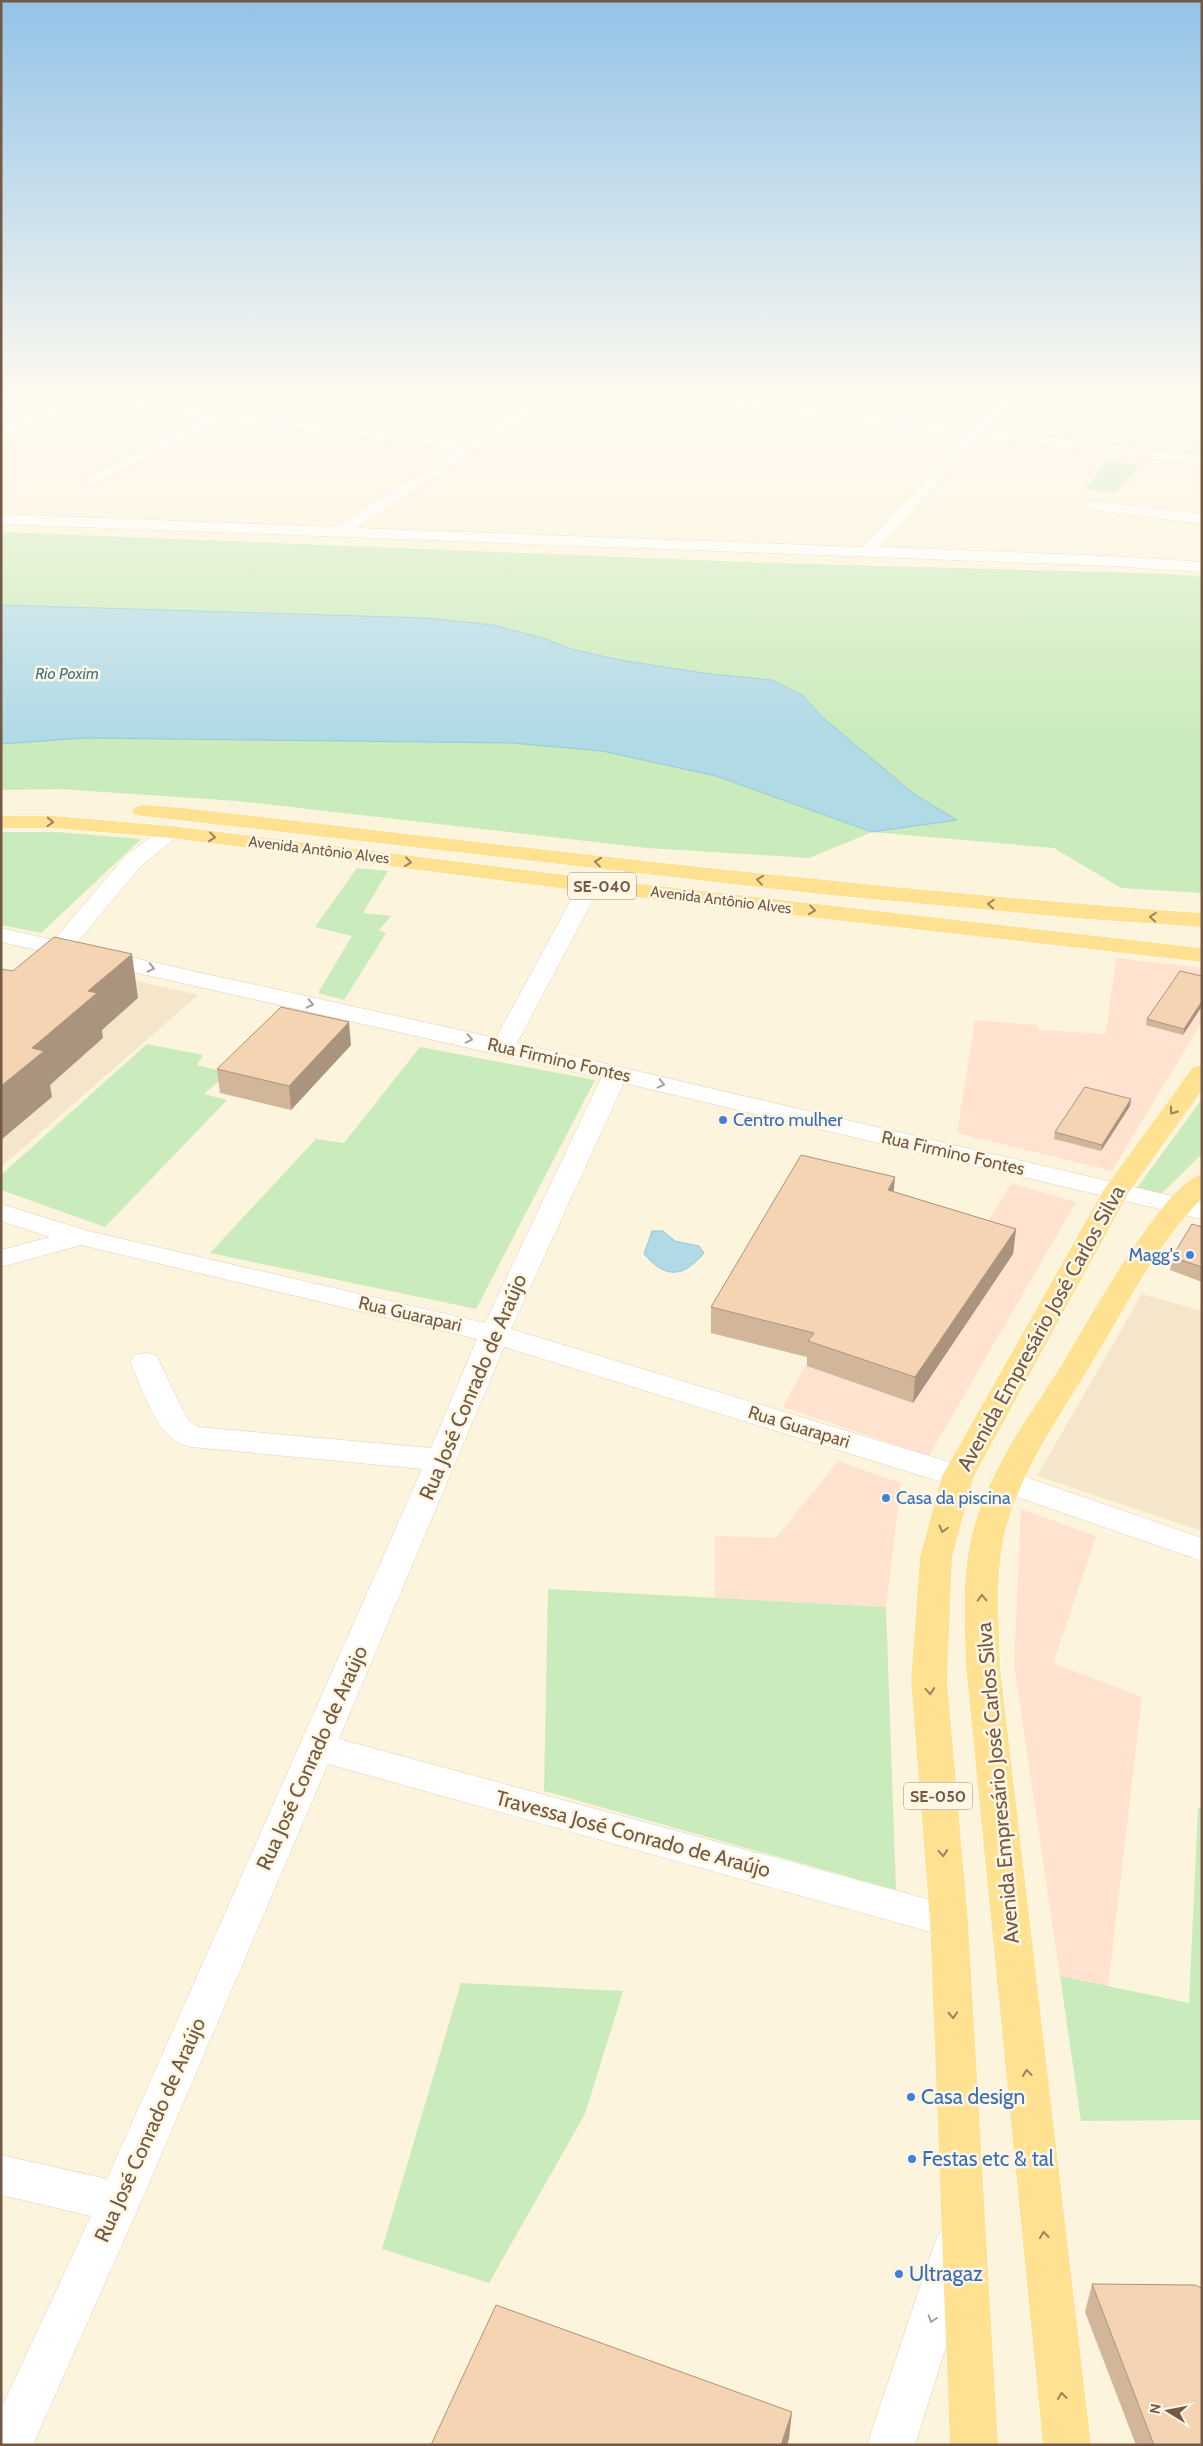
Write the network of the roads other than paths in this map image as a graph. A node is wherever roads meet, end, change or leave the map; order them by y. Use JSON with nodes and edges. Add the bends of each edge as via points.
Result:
{"nodes":[{"id":1,"x":376,"y":508,"type":"edge"},
{"id":2,"x":907,"y":508,"type":"edge"},
{"id":3,"x":1111,"y":508,"type":"edge"},
{"id":4,"x":1,"y":519,"type":"edge"},
{"id":5,"x":1202,"y":520,"type":"edge"},
{"id":6,"x":338,"y":532,"type":"junction"},
{"id":7,"x":867,"y":552,"type":"junction"},
{"id":8,"x":1202,"y":568,"type":"edge"},
{"id":9,"x":1,"y":805,"type":"edge"},
{"id":10,"x":1,"y":822,"type":"edge"},
{"id":11,"x":171,"y":832,"type":"junction"},
{"id":12,"x":590,"y":885,"type":"junction"},
{"id":13,"x":1202,"y":920,"type":"edge"},
{"id":14,"x":1,"y":935,"type":"edge"},
{"id":15,"x":60,"y":948,"type":"junction"},
{"id":16,"x":1202,"y":955,"type":"edge"},
{"id":17,"x":503,"y":1047,"type":"junction"},
{"id":18,"x":1202,"y":1072,"type":"edge"},
{"id":19,"x":616,"y":1073,"type":"junction"},
{"id":20,"x":1116,"y":1191,"type":"junction"},
{"id":21,"x":1194,"y":1199,"type":"edge"},
{"id":22,"x":1,"y":1212,"type":"edge"},
{"id":23,"x":80,"y":1237,"type":"junction"},
{"id":24,"x":1,"y":1259,"type":"edge"},
{"id":25,"x":494,"y":1334,"type":"junction"},
{"id":26,"x":145,"y":1362,"type":"dead end"},
{"id":27,"x":442,"y":1460,"type":"junction"},
{"id":28,"x":958,"y":1476,"type":"junction"},
{"id":29,"x":1005,"y":1481,"type":"junction"},
{"id":30,"x":1202,"y":1550,"type":"edge"},
{"id":31,"x":317,"y":1747,"type":"junction"},
{"id":32,"x":949,"y":1921,"type":"junction"},
{"id":33,"x":1,"y":2175,"type":"edge"},
{"id":34,"x":119,"y":2202,"type":"junction"},
{"id":35,"x":963,"y":2222,"type":"junction"},
{"id":36,"x":9,"y":2445,"type":"edge"},
{"id":37,"x":891,"y":2445,"type":"edge"},
{"id":38,"x":974,"y":2445,"type":"edge"},
{"id":39,"x":1067,"y":2445,"type":"edge"}],
"edges":[{"from":1,"to":6,"type":"street"},
{"from":2,"to":7,"type":"street"},
{"from":3,"to":5,"type":"street"},
{"from":4,"to":6,"type":"street"},
{"from":6,"to":7,"type":"street"},
{"from":7,"to":8,"type":"street","via":[[1112,561]]},
{"from":13,"to":9,"type":"main road","name":"Avenida Antônio Alves","number":"SE-040","one_way":true,"via":[[885,895],[184,814]]},
{"from":10,"to":11,"type":"main road","name":"Avenida Antônio Alves","number":"SE-040","one_way":true,"via":[[53,822]]},
{"from":11,"to":12,"type":"main road","name":"Avenida Antônio Alves","number":"SE-040","one_way":true},
{"from":11,"to":15,"type":"street","via":[[134,860]]},
{"from":12,"to":16,"type":"main road","name":"Avenida Antônio Alves","number":"SE-040","one_way":true},
{"from":12,"to":17,"type":"street"},
{"from":14,"to":15,"type":"street","name":"Rua Firmino Fontes"},
{"from":15,"to":17,"type":"street","name":"Rua Firmino Fontes","one_way":true},
{"from":17,"to":19,"type":"street","name":"Rua Firmino Fontes"},
{"from":18,"to":20,"type":"main road","name":"Avenida Empresário José Carlos Silva","one_way":true},
{"from":19,"to":20,"type":"street","name":"Rua Firmino Fontes","one_way":true},
{"from":19,"to":25,"type":"street","name":"Rua José Conrado de Araújo"},
{"from":20,"to":21,"type":"street","name":"Rua Firmino Fontes"},
{"from":20,"to":28,"type":"main road","name":"Avenida Empresário José Carlos Silva","number":"SE-050"},
{"from":21,"to":29,"type":"main road","name":"Avenida Empresário José Carlos Silva","via":[[1141,1258]]},
{"from":22,"to":23,"type":"street","name":"Rua Guarapari"},
{"from":23,"to":24,"type":"street"},
{"from":23,"to":25,"type":"street","name":"Rua Guarapari"},
{"from":25,"to":27,"type":"street","name":"Rua José Conrado de Araújo"},
{"from":25,"to":28,"type":"street","name":"Rua Guarapari"},
{"from":26,"to":27,"type":"street","via":[[170,1415],[179,1429],[192,1437]]},
{"from":27,"to":31,"type":"street","name":"Rua José Conrado de Araújo"},
{"from":28,"to":32,"type":"main road","name":"Avenida Empresário José Carlos Silva","number":"SE-050","one_way":true,"via":[[936,1557],[929,1680]]},
{"from":29,"to":30,"type":"street"},
{"from":39,"to":29,"type":"main road","name":"Avenida Empresário José Carlos Silva","one_way":true,"via":[[983,1667],[982,1586],[989,1529]]},
{"from":31,"to":32,"type":"street","name":"Travessa José Conrado de Araújo"},
{"from":31,"to":34,"type":"street","name":"Rua José Conrado de Araújo"},
{"from":32,"to":35,"type":"main road","name":"Avenida Empresário José Carlos Silva","number":"SE-050","one_way":true},
{"from":33,"to":34,"type":"street"},
{"from":34,"to":36,"type":"street","name":"Rua José Conrado de Araújo"},
{"from":35,"to":37,"type":"street","one_way":true},
{"from":35,"to":38,"type":"main road","name":"Avenida Empresário José Carlos Silva","number":"SE-050"}]}
